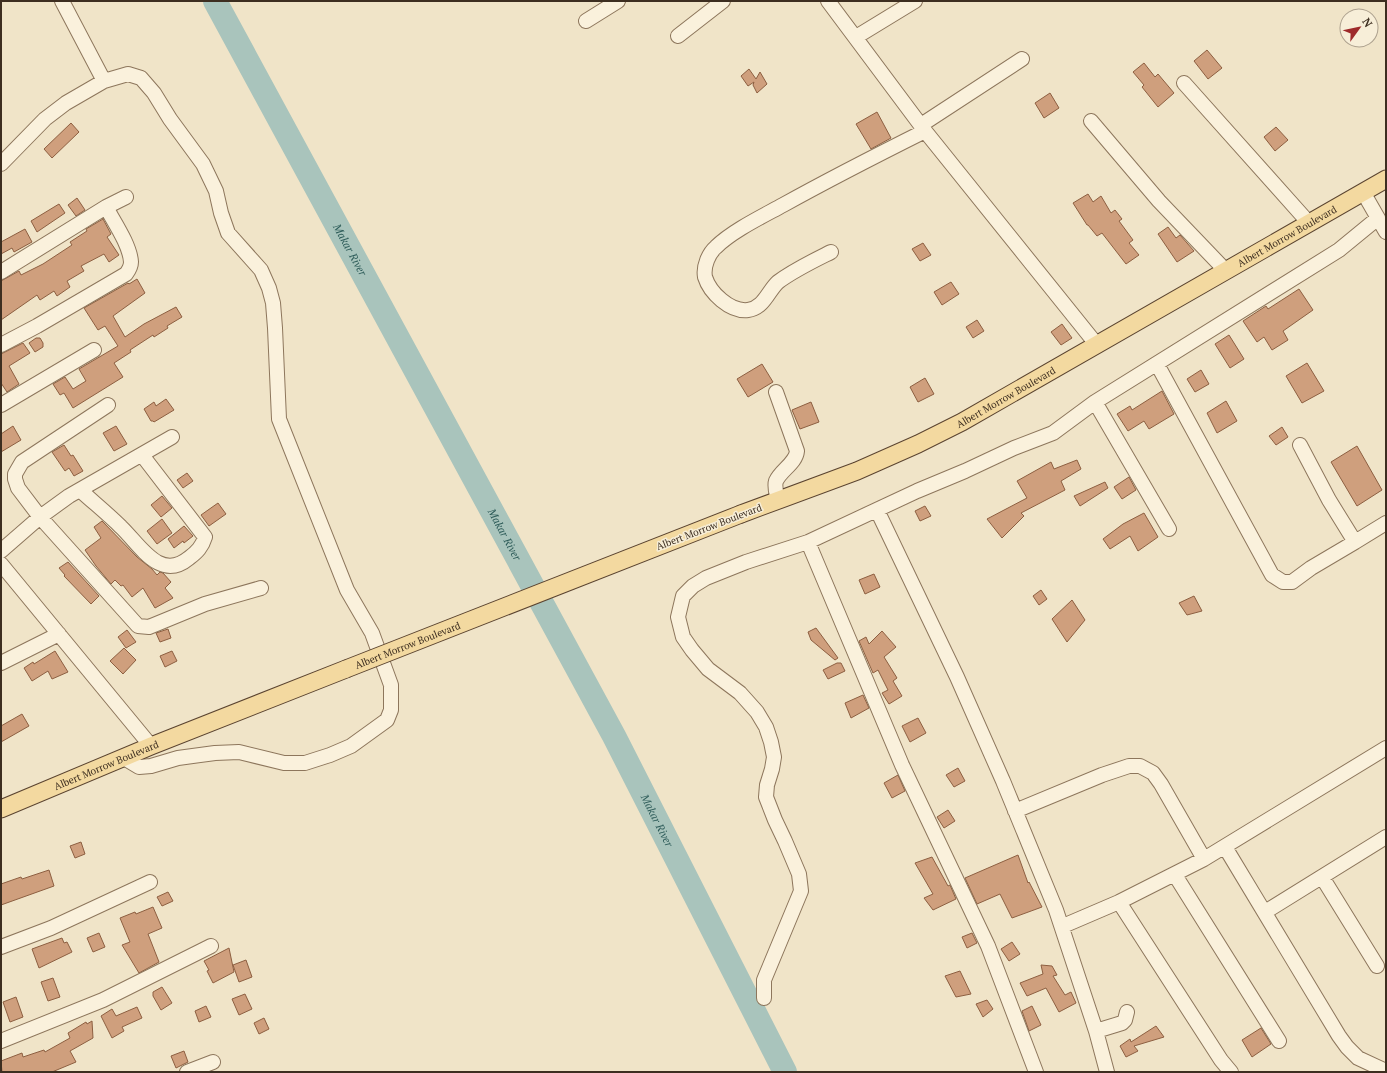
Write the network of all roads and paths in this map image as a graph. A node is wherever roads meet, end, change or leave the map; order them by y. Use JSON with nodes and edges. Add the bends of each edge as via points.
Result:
{"nodes":[{"id":1,"x":62,"y":1,"type":"edge"},
{"id":2,"x":618,"y":1,"type":"edge"},
{"id":3,"x":723,"y":1,"type":"edge"},
{"id":4,"x":828,"y":1,"type":"edge"},
{"id":5,"x":915,"y":1,"type":"edge"},
{"id":6,"x":586,"y":21,"type":"dead end"},
{"id":7,"x":678,"y":36,"type":"dead end"},
{"id":8,"x":856,"y":37,"type":"junction"},
{"id":9,"x":1022,"y":59,"type":"dead end"},
{"id":10,"x":104,"y":81,"type":"junction"},
{"id":11,"x":1184,"y":83,"type":"dead end"},
{"id":12,"x":1091,"y":121,"type":"dead end"},
{"id":13,"x":923,"y":128,"type":"junction"},
{"id":14,"x":1,"y":164,"type":"edge"},
{"id":15,"x":1386,"y":179,"type":"edge"},
{"id":16,"x":1363,"y":192,"type":"junction"},
{"id":17,"x":126,"y":198,"type":"dead end"},
{"id":18,"x":106,"y":207,"type":"junction"},
{"id":19,"x":1378,"y":218,"type":"junction"},
{"id":20,"x":1309,"y":223,"type":"junction"},
{"id":21,"x":1386,"y":232,"type":"edge"},
{"id":22,"x":831,"y":252,"type":"dead end"},
{"id":23,"x":1226,"y":271,"type":"junction"},
{"id":24,"x":1,"y":272,"type":"edge"},
{"id":25,"x":1,"y":345,"type":"edge"},
{"id":26,"x":1097,"y":345,"type":"junction"},
{"id":27,"x":94,"y":350,"type":"dead end"},
{"id":28,"x":1157,"y":364,"type":"junction"},
{"id":29,"x":776,"y":392,"type":"dead end"},
{"id":30,"x":1095,"y":402,"type":"junction"},
{"id":31,"x":1,"y":405,"type":"edge"},
{"id":32,"x":108,"y":405,"type":"dead end"},
{"id":33,"x":172,"y":437,"type":"dead end"},
{"id":34,"x":1300,"y":445,"type":"dead end"},
{"id":35,"x":142,"y":455,"type":"junction"},
{"id":36,"x":80,"y":490,"type":"junction"},
{"id":37,"x":778,"y":501,"type":"junction"},
{"id":38,"x":877,"y":510,"type":"junction"},
{"id":39,"x":40,"y":517,"type":"junction"},
{"id":40,"x":1386,"y":523,"type":"edge"},
{"id":41,"x":1169,"y":529,"type":"dead end"},
{"id":42,"x":808,"y":542,"type":"junction"},
{"id":43,"x":1355,"y":542,"type":"junction"},
{"id":44,"x":1,"y":551,"type":"edge"},
{"id":45,"x":1,"y":564,"type":"edge"},
{"id":46,"x":261,"y":588,"type":"dead end"},
{"id":47,"x":59,"y":634,"type":"junction"},
{"id":48,"x":1,"y":663,"type":"edge"},
{"id":49,"x":151,"y":746,"type":"junction"},
{"id":50,"x":1386,"y":748,"type":"edge"},
{"id":51,"x":124,"y":758,"type":"junction"},
{"id":52,"x":1,"y":809,"type":"edge"},
{"id":53,"x":1015,"y":811,"type":"junction"},
{"id":54,"x":1386,"y":837,"type":"edge"},
{"id":55,"x":1225,"y":847,"type":"junction"},
{"id":56,"x":1204,"y":859,"type":"junction"},
{"id":57,"x":1175,"y":875,"type":"junction"},
{"id":58,"x":1322,"y":877,"type":"junction"},
{"id":59,"x":150,"y":882,"type":"dead end"},
{"id":60,"x":1119,"y":902,"type":"junction"},
{"id":61,"x":1265,"y":912,"type":"junction"},
{"id":62,"x":1063,"y":926,"type":"junction"},
{"id":63,"x":211,"y":946,"type":"dead end"},
{"id":64,"x":1,"y":947,"type":"edge"},
{"id":65,"x":1377,"y":966,"type":"dead end"},
{"id":66,"x":764,"y":998,"type":"dead end"},
{"id":67,"x":1127,"y":1012,"type":"dead end"},
{"id":68,"x":1096,"y":1031,"type":"junction"},
{"id":69,"x":1279,"y":1041,"type":"dead end"},
{"id":70,"x":1,"y":1042,"type":"edge"},
{"id":71,"x":212,"y":1062,"type":"dead end"},
{"id":72,"x":1386,"y":1071,"type":"edge"},
{"id":73,"x":187,"y":1072,"type":"edge"},
{"id":74,"x":1036,"y":1072,"type":"edge"},
{"id":75,"x":1107,"y":1072,"type":"edge"},
{"id":76,"x":1231,"y":1072,"type":"edge"}],
"edges":[{"from":1,"to":10,"type":"street"},
{"from":2,"to":6,"type":"street"},
{"from":3,"to":7,"type":"street"},
{"from":4,"to":8,"type":"street"},
{"from":5,"to":8,"type":"street"},
{"from":8,"to":13,"type":"street"},
{"from":9,"to":13,"type":"street"},
{"from":10,"to":14,"type":"street","via":[[66,103],[45,119]]},
{"from":10,"to":51,"type":"street","via":[[128,74],[141,78],[154,93],[203,164],[216,191],[228,233],[261,270],[273,303],[279,419],[347,590],[372,633],[391,685],[391,710],[387,720],[351,746],[330,756],[305,762],[284,763],[239,752],[215,753],[139,767]]},
{"from":11,"to":20,"type":"street"},
{"from":12,"to":23,"type":"street","via":[[1159,201]]},
{"from":13,"to":22,"type":"street","via":[[729,236],[710,253],[705,275],[710,288],[722,300],[735,308],[748,310],[761,304],[787,276]]},
{"from":13,"to":26,"type":"street"},
{"from":15,"to":16,"type":"main road","name":"Albert Morrow Boulevard"},
{"from":16,"to":19,"type":"street"},
{"from":16,"to":20,"type":"main road","name":"Albert Morrow Boulevard"},
{"from":17,"to":18,"type":"street"},
{"from":18,"to":24,"type":"street"},
{"from":18,"to":25,"type":"street","via":[[129,252],[131,262],[126,274]]},
{"from":19,"to":21,"type":"street"},
{"from":19,"to":28,"type":"street","via":[[1333,254]]},
{"from":20,"to":23,"type":"main road","name":"Albert Morrow Boulevard"},
{"from":23,"to":26,"type":"main road","name":"Albert Morrow Boulevard"},
{"from":26,"to":37,"type":"main road","name":"Albert Morrow Boulevard","via":[[962,422],[918,444],[857,471]]},
{"from":27,"to":31,"type":"street"},
{"from":28,"to":30,"type":"street"},
{"from":28,"to":43,"type":"street","via":[[1272,575],[1283,582],[1292,582]]},
{"from":29,"to":37,"type":"street","via":[[797,451],[796,457],[776,481]]},
{"from":30,"to":38,"type":"street","via":[[1053,434],[1014,448]]},
{"from":30,"to":41,"type":"street"},
{"from":32,"to":39,"type":"street","via":[[22,462],[17,469],[15,479],[18,488]]},
{"from":33,"to":35,"type":"street"},
{"from":34,"to":43,"type":"street"},
{"from":35,"to":36,"type":"street"},
{"from":35,"to":36,"type":"street","via":[[205,537],[198,551],[181,565],[172,567],[160,564],[150,557]]},
{"from":36,"to":39,"type":"street"},
{"from":37,"to":49,"type":"main road","name":"Albert Morrow Boulevard","bridge":true},
{"from":38,"to":42,"type":"street"},
{"from":38,"to":53,"type":"street","via":[[957,676]]},
{"from":39,"to":44,"type":"street"},
{"from":39,"to":46,"type":"street","via":[[138,626],[149,628],[205,604]]},
{"from":40,"to":43,"type":"street"},
{"from":42,"to":66,"type":"street","via":[[706,578],[682,596],[678,617],[683,637],[692,650],[708,669],[740,693],[757,712],[771,742],[774,757],[766,797],[799,874],[801,891],[764,980]]},
{"from":42,"to":74,"type":"street","via":[[902,765],[988,946]]},
{"from":45,"to":47,"type":"street"},
{"from":47,"to":48,"type":"street"},
{"from":47,"to":49,"type":"street"},
{"from":49,"to":51,"type":"main road","name":"Albert Morrow Boulevard"},
{"from":50,"to":55,"type":"street"},
{"from":51,"to":52,"type":"main road","name":"Albert Morrow Boulevard"},
{"from":53,"to":56,"type":"street","via":[[1102,775],[1129,766],[1140,766],[1153,773],[1161,784]]},
{"from":53,"to":62,"type":"street"},
{"from":54,"to":58,"type":"street"},
{"from":55,"to":56,"type":"street"},
{"from":55,"to":61,"type":"street"},
{"from":56,"to":57,"type":"street"},
{"from":57,"to":60,"type":"street"},
{"from":57,"to":69,"type":"street"},
{"from":58,"to":61,"type":"street"},
{"from":58,"to":65,"type":"street"},
{"from":59,"to":64,"type":"street","via":[[51,928]]},
{"from":60,"to":62,"type":"street"},
{"from":60,"to":76,"type":"street"},
{"from":61,"to":72,"type":"street","via":[[1347,1047],[1358,1058]]},
{"from":62,"to":68,"type":"street"},
{"from":63,"to":70,"type":"street","via":[[103,1000]]},
{"from":67,"to":68,"type":"street","via":[[1122,1022]]},
{"from":68,"to":75,"type":"street"},
{"from":71,"to":73,"type":"street"}]}
